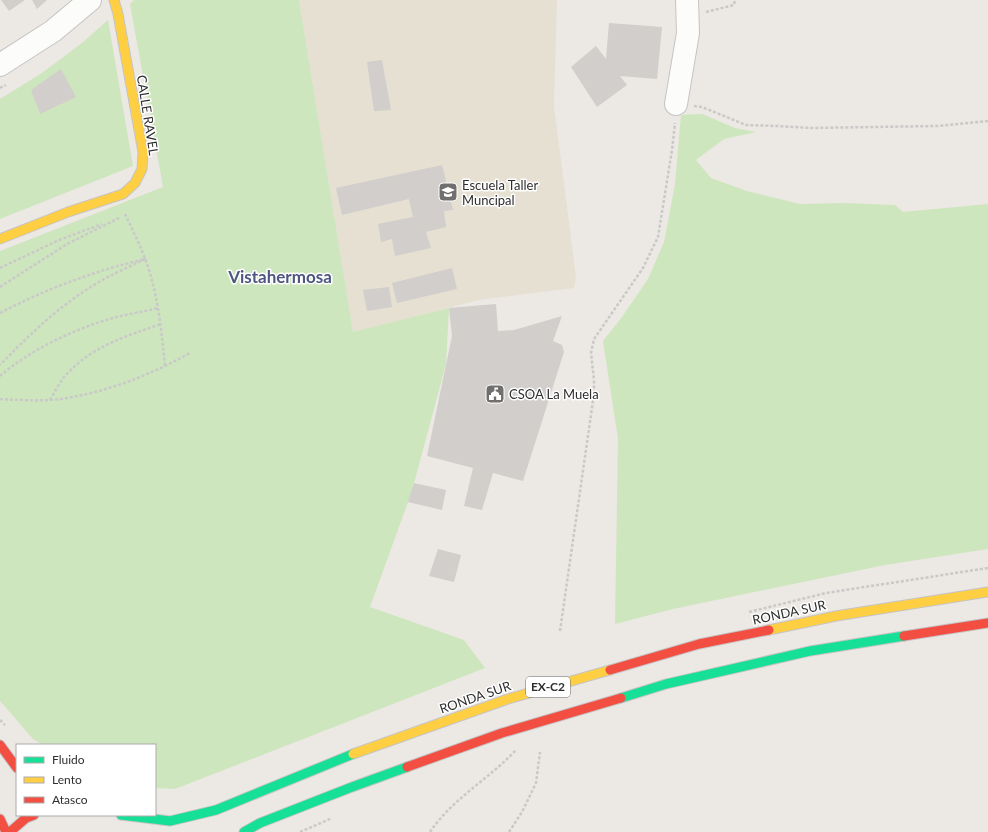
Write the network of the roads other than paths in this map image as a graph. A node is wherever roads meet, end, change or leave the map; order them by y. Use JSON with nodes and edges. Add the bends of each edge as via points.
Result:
{"nodes":[{"id":1,"x":90,"y":0,"type":"edge"},
{"id":2,"x":114,"y":0,"type":"edge"},
{"id":3,"x":687,"y":8,"type":"edge"},
{"id":4,"x":0,"y":65,"type":"edge"},
{"id":5,"x":678,"y":98,"type":"road end"},
{"id":6,"x":0,"y":239,"type":"edge"},
{"id":7,"x":988,"y":592,"type":"edge"},
{"id":8,"x":988,"y":623,"type":"edge"},
{"id":9,"x":0,"y":745,"type":"edge"},
{"id":10,"x":16,"y":767,"type":"edge"},
{"id":11,"x":31,"y":816,"type":"edge"},
{"id":12,"x":121,"y":816,"type":"edge"},
{"id":13,"x":130,"y":816,"type":"edge"},
{"id":14,"x":0,"y":819,"type":"edge"},
{"id":15,"x":135,"y":827,"type":"dead end"},
{"id":16,"x":6,"y":832,"type":"edge"},
{"id":17,"x":10,"y":832,"type":"edge"},
{"id":18,"x":244,"y":832,"type":"edge"}],
"edges":[{"from":1,"to":4,"type":"street","via":[[53,31]]},
{"from":2,"to":6,"type":"main road","name":"CALLE RAVEL","via":[[143,152],[142,169],[135,183],[123,194]]},
{"from":3,"to":5,"type":"street","via":[[688,33]]},
{"from":7,"to":13,"type":"main road","name":"RONDA SUR","number":"EX-C2","via":[[836,616],[699,644],[508,699],[347,756],[216,810],[170,820]]},
{"from":8,"to":18,"type":"main road","number":"EX-C2","via":[[810,651],[666,684],[502,733],[260,822]]},
{"from":9,"to":10,"type":"main road"},
{"from":11,"to":17,"type":"main road"},
{"from":12,"to":15,"type":"main road","number":"EX-C2"},
{"from":14,"to":16,"type":"main road"}]}
